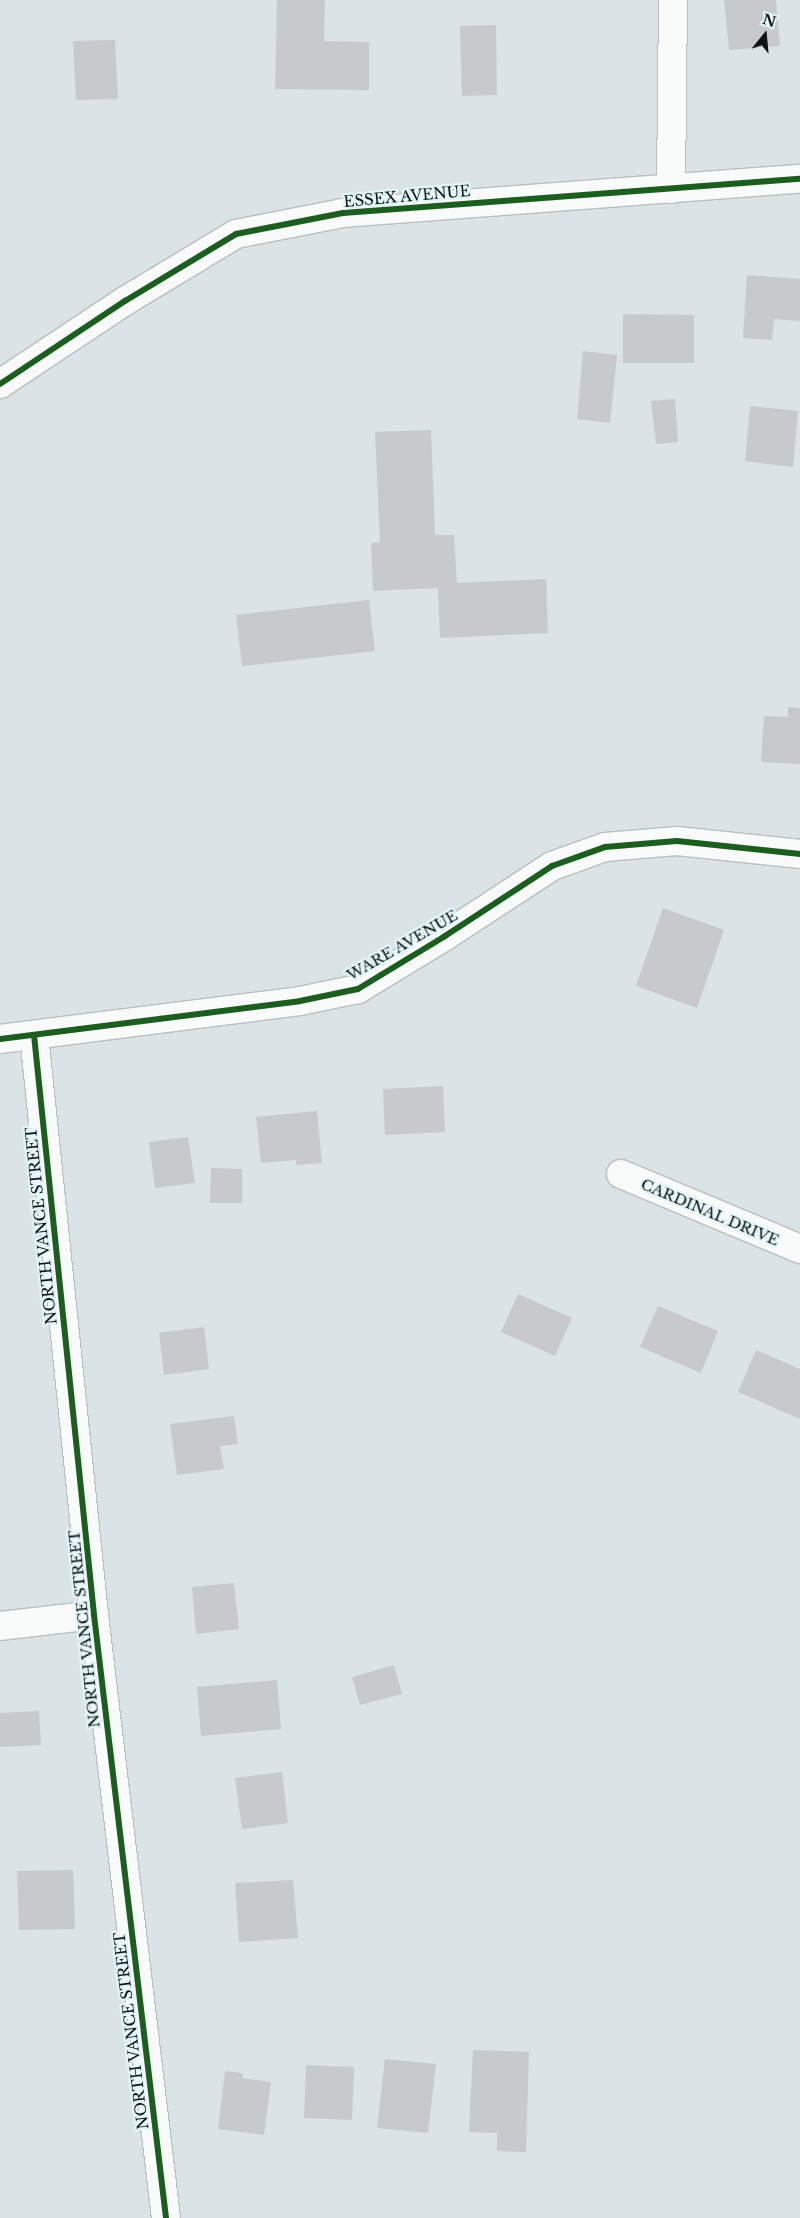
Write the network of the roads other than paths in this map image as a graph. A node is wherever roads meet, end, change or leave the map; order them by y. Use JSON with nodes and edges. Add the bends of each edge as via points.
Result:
{"nodes":[{"id":1,"x":673,"y":0,"type":"edge"},
{"id":2,"x":800,"y":179,"type":"edge"},
{"id":3,"x":671,"y":189,"type":"junction"},
{"id":4,"x":0,"y":384,"type":"edge"},
{"id":5,"x":800,"y":854,"type":"edge"},
{"id":6,"x":34,"y":1036,"type":"junction"},
{"id":7,"x":0,"y":1039,"type":"edge"},
{"id":8,"x":621,"y":1174,"type":"dead end"},
{"id":9,"x":800,"y":1249,"type":"edge"},
{"id":10,"x":94,"y":1615,"type":"junction"},
{"id":11,"x":0,"y":1626,"type":"edge"},
{"id":12,"x":166,"y":2218,"type":"edge"}],
"edges":[{"from":1,"to":3,"type":"street"},
{"from":2,"to":3,"type":"street","name":"ESSEX AVENUE"},
{"from":3,"to":4,"type":"street","name":"ESSEX AVENUE","via":[[343,213],[236,234],[124,301]]},
{"from":5,"to":6,"type":"street","name":"WARE AVENUE","via":[[676,841],[605,847],[552,866],[358,989],[300,1001]]},
{"from":6,"to":7,"type":"street","name":"WARE AVENUE"},
{"from":6,"to":10,"type":"street","name":"NORTH VANCE STREET"},
{"from":8,"to":9,"type":"street","name":"CARDINAL DRIVE"},
{"from":10,"to":11,"type":"street"},
{"from":10,"to":12,"type":"street","name":"NORTH VANCE STREET"}]}
